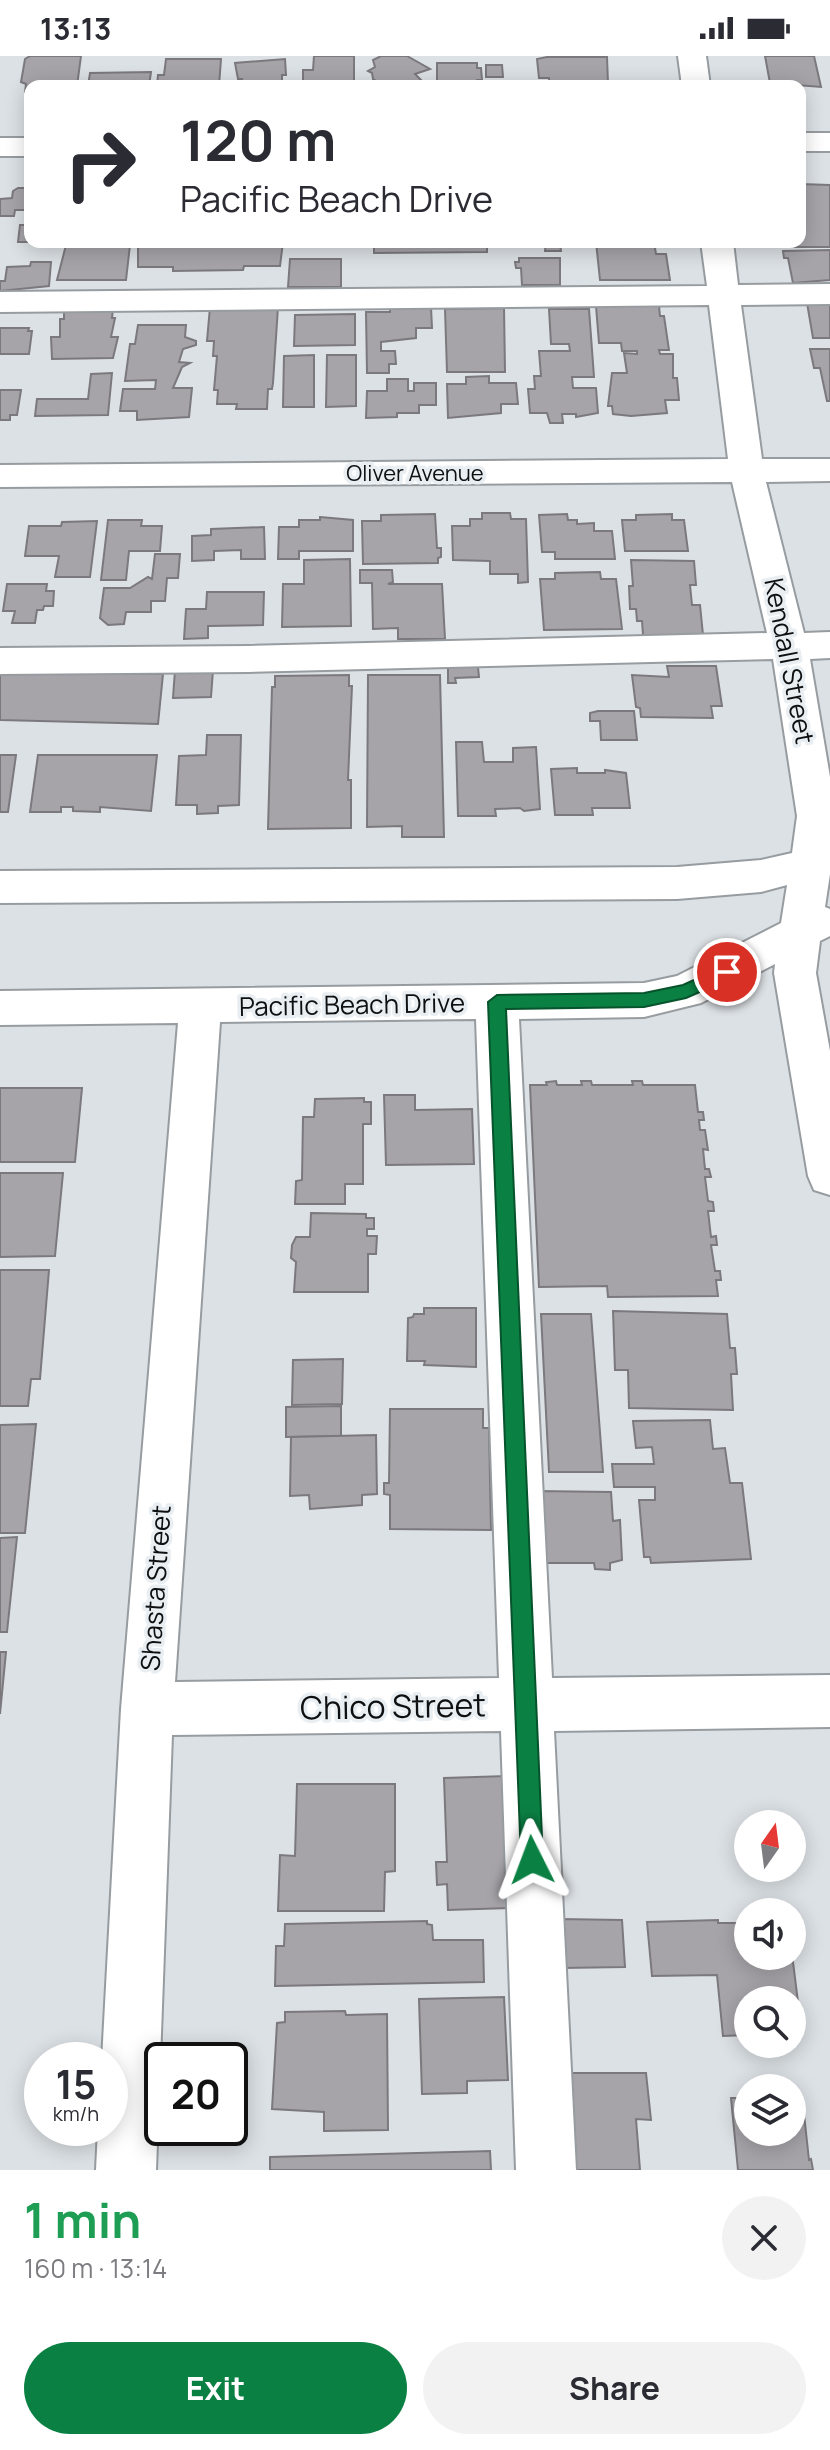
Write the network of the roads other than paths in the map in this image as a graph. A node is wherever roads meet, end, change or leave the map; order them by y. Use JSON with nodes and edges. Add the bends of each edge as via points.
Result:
{"nodes":[{"id":1,"x":692,"y":56,"type":"edge"},
{"id":2,"x":695,"y":80,"type":"edge"},
{"id":3,"x":806,"y":142,"type":"edge"},
{"id":4,"x":830,"y":142,"type":"edge"},
{"id":5,"x":0,"y":147,"type":"edge"},
{"id":6,"x":24,"y":147,"type":"edge"},
{"id":7,"x":718,"y":248,"type":"edge"},
{"id":8,"x":830,"y":294,"type":"edge"},
{"id":9,"x":724,"y":295,"type":"junction"},
{"id":10,"x":0,"y":302,"type":"edge"},
{"id":11,"x":746,"y":470,"type":"junction"},
{"id":12,"x":830,"y":470,"type":"edge"},
{"id":13,"x":0,"y":476,"type":"edge"},
{"id":14,"x":830,"y":645,"type":"edge"},
{"id":15,"x":789,"y":646,"type":"junction"},
{"id":16,"x":0,"y":661,"type":"edge"},
{"id":17,"x":822,"y":861,"type":"edge"},
{"id":18,"x":0,"y":887,"type":"edge"},
{"id":19,"x":815,"y":924,"type":"edge"},
{"id":20,"x":497,"y":1002,"type":"junction"},
{"id":21,"x":0,"y":1008,"type":"edge"},
{"id":22,"x":200,"y":1008,"type":"junction"},
{"id":23,"x":830,"y":1176,"type":"edge"},
{"id":24,"x":830,"y":1701,"type":"edge"},
{"id":25,"x":525,"y":1705,"type":"junction"},
{"id":26,"x":147,"y":1709,"type":"junction"},
{"id":27,"x":126,"y":2170,"type":"edge"},
{"id":28,"x":546,"y":2170,"type":"edge"}],
"edges":[{"from":1,"to":2,"type":"street"},
{"from":3,"to":4,"type":"street"},
{"from":5,"to":6,"type":"street"},
{"from":7,"to":9,"type":"street","name":"Kendall Street"},
{"from":8,"to":9,"type":"street"},
{"from":9,"to":10,"type":"street"},
{"from":9,"to":11,"type":"street","name":"Kendall Street"},
{"from":11,"to":12,"type":"street","name":"Oliver Avenue"},
{"from":11,"to":13,"type":"street","name":"Oliver Avenue"},
{"from":11,"to":15,"type":"street","name":"Kendall Street"},
{"from":14,"to":15,"type":"street"},
{"from":15,"to":16,"type":"street"},
{"from":15,"to":17,"type":"street","name":"Kendall Street"},
{"from":17,"to":18,"type":"street","via":[[761,876],[677,883]]},
{"from":17,"to":19,"type":"street","name":"Kendall Street"},
{"from":19,"to":20,"type":"street","name":"Pacific Beach Drive","via":[[686,991],[644,1000]]},
{"from":19,"to":23,"type":"street","name":"Kendall Street","via":[[795,973]]},
{"from":20,"to":22,"type":"street","name":"Pacific Beach Drive"},
{"from":20,"to":25,"type":"street"},
{"from":21,"to":22,"type":"street","name":"Pacific Beach Drive"},
{"from":22,"to":26,"type":"street","name":"Shasta Street"},
{"from":24,"to":25,"type":"street","name":"Chico Street"},
{"from":25,"to":26,"type":"street","name":"Chico Street"},
{"from":25,"to":28,"type":"street"},
{"from":26,"to":27,"type":"street","name":"Shasta Street"}]}
